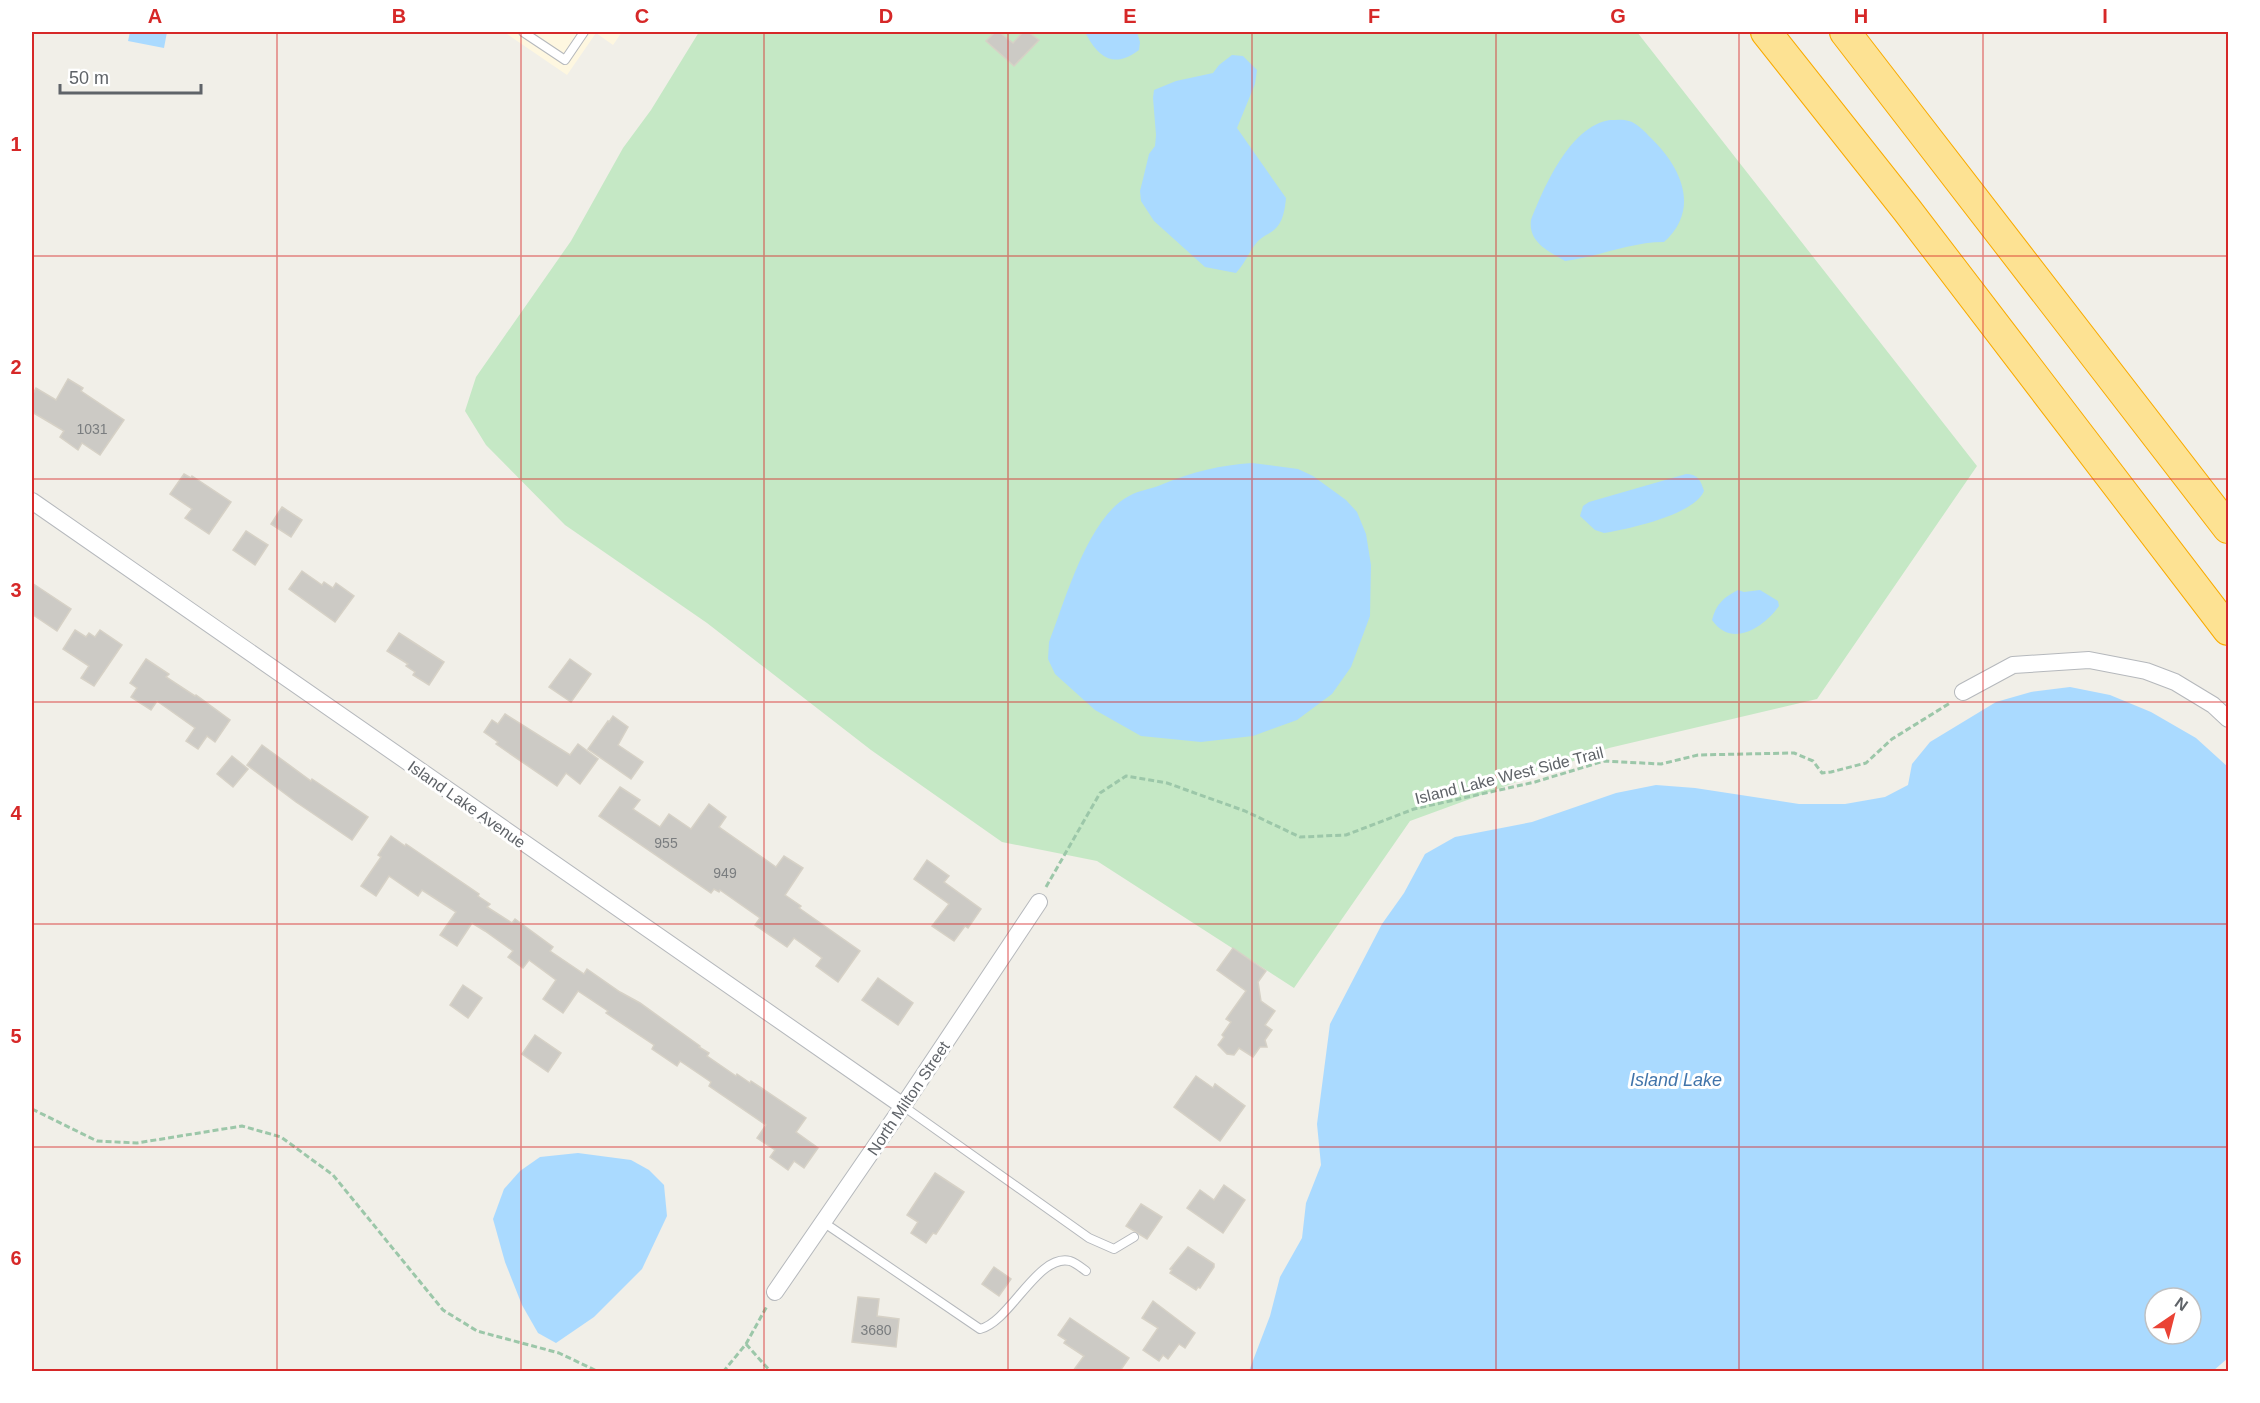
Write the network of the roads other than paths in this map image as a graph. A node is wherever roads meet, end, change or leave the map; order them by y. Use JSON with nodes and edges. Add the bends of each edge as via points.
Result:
{"nodes":[{"id":1,"x":523,"y":32,"type":"edge"},
{"id":2,"x":584,"y":32,"type":"edge"},
{"id":3,"x":1766,"y":32,"type":"edge"},
{"id":4,"x":1845,"y":32,"type":"edge"},
{"id":5,"x":32,"y":501,"type":"edge"},
{"id":6,"x":2229,"y":528,"type":"edge"},
{"id":7,"x":2229,"y":630,"type":"edge"},
{"id":8,"x":1963,"y":692,"type":"road end"},
{"id":9,"x":2229,"y":718,"type":"edge"},
{"id":10,"x":1039,"y":902,"type":"road end"},
{"id":11,"x":903,"y":1106,"type":"junction"},
{"id":12,"x":823,"y":1222,"type":"junction"},
{"id":13,"x":1134,"y":1237,"type":"dead end"},
{"id":14,"x":1086,"y":1271,"type":"dead end"},
{"id":15,"x":775,"y":1292,"type":"road end"}],
"edges":[{"from":1,"to":2,"type":"lane","via":[[565,60]]},
{"from":3,"to":7,"type":"highway"},
{"from":4,"to":6,"type":"highway"},
{"from":5,"to":11,"type":"street","name":"Island Lake Avenue"},
{"from":8,"to":9,"type":"street","via":[[2013,665],[2089,660],[2146,671],[2175,682]]},
{"from":10,"to":11,"type":"street","name":"North Milton Street"},
{"from":11,"to":12,"type":"street","name":"North Milton Street"},
{"from":11,"to":13,"type":"lane","via":[[1089,1238],[1114,1249]]},
{"from":12,"to":14,"type":"lane","via":[[980,1329],[990,1327],[1054,1262],[1071,1261]]},
{"from":12,"to":15,"type":"street","name":"North Milton Street"}]}
